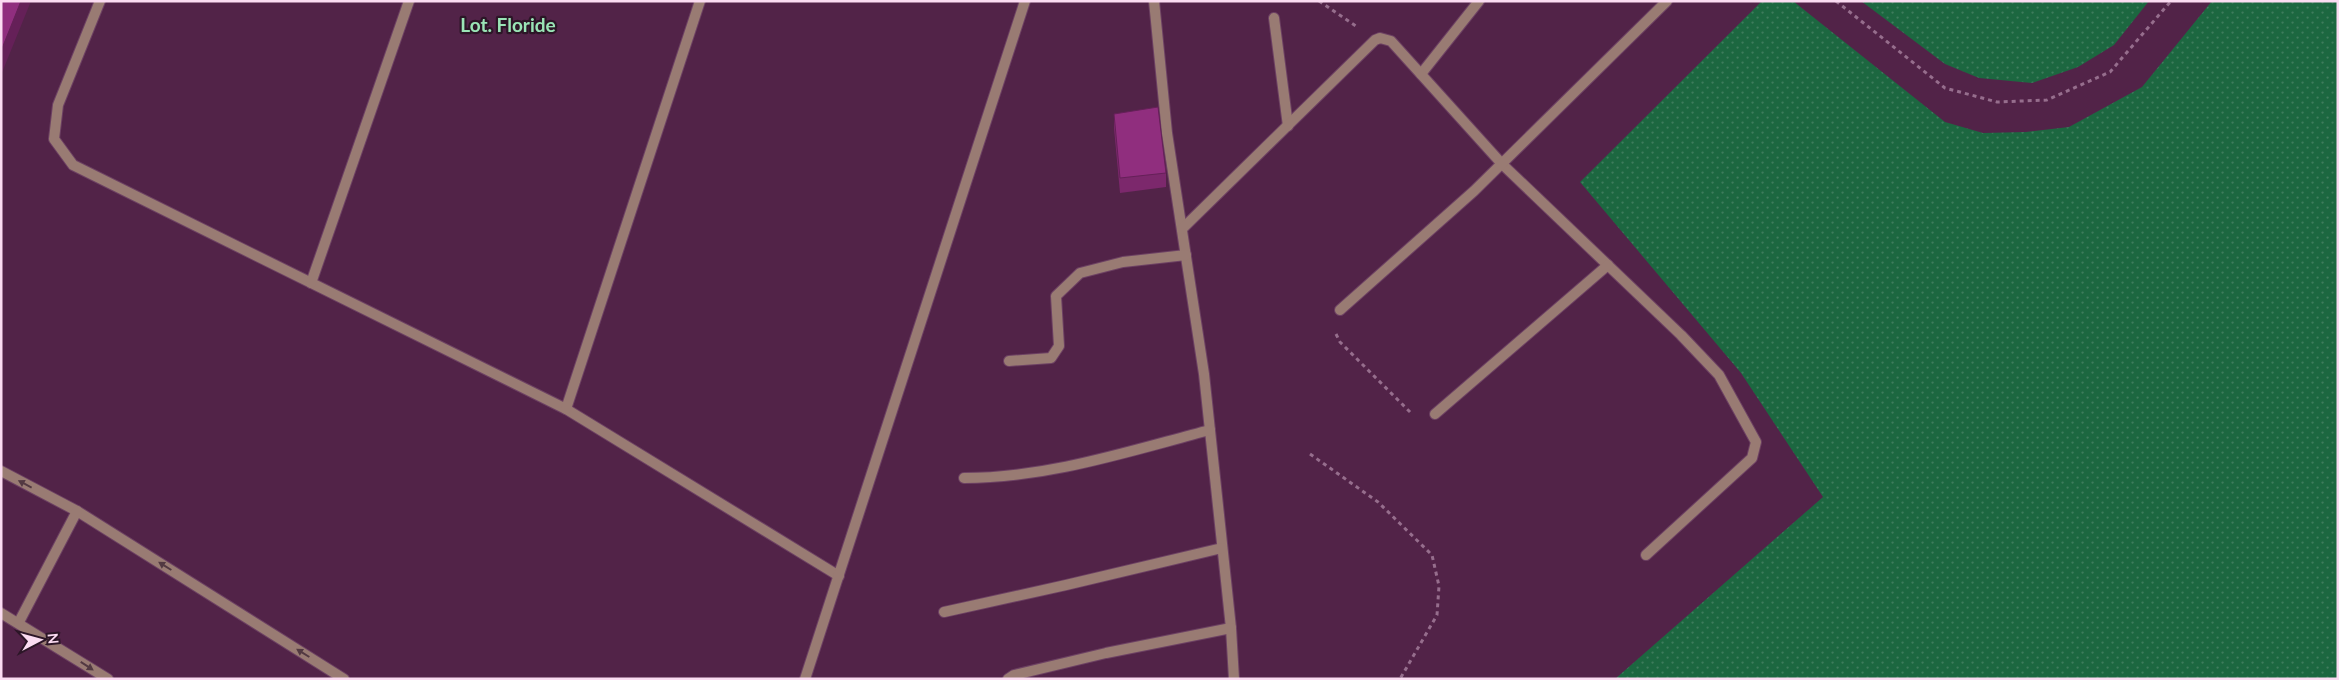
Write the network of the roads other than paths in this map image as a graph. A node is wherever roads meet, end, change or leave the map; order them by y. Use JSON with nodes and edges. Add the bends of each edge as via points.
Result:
{"nodes":[{"id":1,"x":100,"y":1,"type":"edge"},
{"id":2,"x":410,"y":1,"type":"edge"},
{"id":3,"x":700,"y":1,"type":"edge"},
{"id":4,"x":1026,"y":1,"type":"edge"},
{"id":5,"x":1154,"y":1,"type":"edge"},
{"id":6,"x":1479,"y":1,"type":"edge"},
{"id":7,"x":1668,"y":1,"type":"edge"},
{"id":8,"x":1274,"y":18,"type":"dead end"},
{"id":9,"x":1421,"y":74,"type":"junction"},
{"id":10,"x":1288,"y":126,"type":"junction"},
{"id":11,"x":1502,"y":164,"type":"junction"},
{"id":12,"x":1182,"y":229,"type":"junction"},
{"id":13,"x":1186,"y":255,"type":"junction"},
{"id":14,"x":1608,"y":265,"type":"junction"},
{"id":15,"x":311,"y":283,"type":"junction"},
{"id":16,"x":1340,"y":310,"type":"road end"},
{"id":17,"x":1009,"y":361,"type":"dead end"},
{"id":18,"x":566,"y":409,"type":"junction"},
{"id":19,"x":1435,"y":414,"type":"road end"},
{"id":20,"x":1210,"y":430,"type":"junction"},
{"id":21,"x":1,"y":471,"type":"edge"},
{"id":22,"x":964,"y":478,"type":"dead end"},
{"id":23,"x":77,"y":511,"type":"junction"},
{"id":24,"x":1222,"y":548,"type":"junction"},
{"id":25,"x":1646,"y":555,"type":"dead end"},
{"id":26,"x":839,"y":576,"type":"junction"},
{"id":27,"x":944,"y":612,"type":"dead end"},
{"id":28,"x":1,"y":613,"type":"edge"},
{"id":29,"x":19,"y":622,"type":"junction"},
{"id":30,"x":1231,"y":628,"type":"junction"},
{"id":31,"x":108,"y":679,"type":"edge"},
{"id":32,"x":344,"y":679,"type":"edge"},
{"id":33,"x":805,"y":679,"type":"edge"},
{"id":34,"x":1008,"y":679,"type":"edge"},
{"id":35,"x":1234,"y":679,"type":"edge"}],
"edges":[{"from":1,"to":15,"type":"street","via":[[58,106],[54,139],[73,165]]},
{"from":2,"to":15,"type":"street"},
{"from":3,"to":18,"type":"street"},
{"from":4,"to":26,"type":"street"},
{"from":5,"to":12,"type":"street","via":[[1167,133]]},
{"from":6,"to":9,"type":"street"},
{"from":7,"to":11,"type":"street"},
{"from":8,"to":10,"type":"street"},
{"from":9,"to":10,"type":"street","via":[[1391,41],[1380,38]]},
{"from":9,"to":11,"type":"street"},
{"from":10,"to":12,"type":"street"},
{"from":11,"to":14,"type":"street"},
{"from":11,"to":16,"type":"street"},
{"from":12,"to":13,"type":"street"},
{"from":13,"to":17,"type":"street","via":[[1124,262],[1080,273],[1056,296],[1059,346],[1051,358]]},
{"from":13,"to":20,"type":"street"},
{"from":14,"to":19,"type":"street"},
{"from":14,"to":25,"type":"street","via":[[1720,375],[1756,442],[1752,458]]},
{"from":15,"to":18,"type":"street"},
{"from":18,"to":26,"type":"street"},
{"from":20,"to":22,"type":"street","via":[[1072,465],[998,478]]},
{"from":20,"to":24,"type":"street"},
{"from":23,"to":21,"type":"street","one_way":true},
{"from":23,"to":29,"type":"street"},
{"from":32,"to":23,"type":"street","one_way":true},
{"from":24,"to":27,"type":"street"},
{"from":24,"to":30,"type":"street"},
{"from":26,"to":33,"type":"street"},
{"from":28,"to":29,"type":"street"},
{"from":29,"to":31,"type":"street","one_way":true},
{"from":30,"to":34,"type":"street","via":[[1106,653]]},
{"from":30,"to":35,"type":"street"}]}
